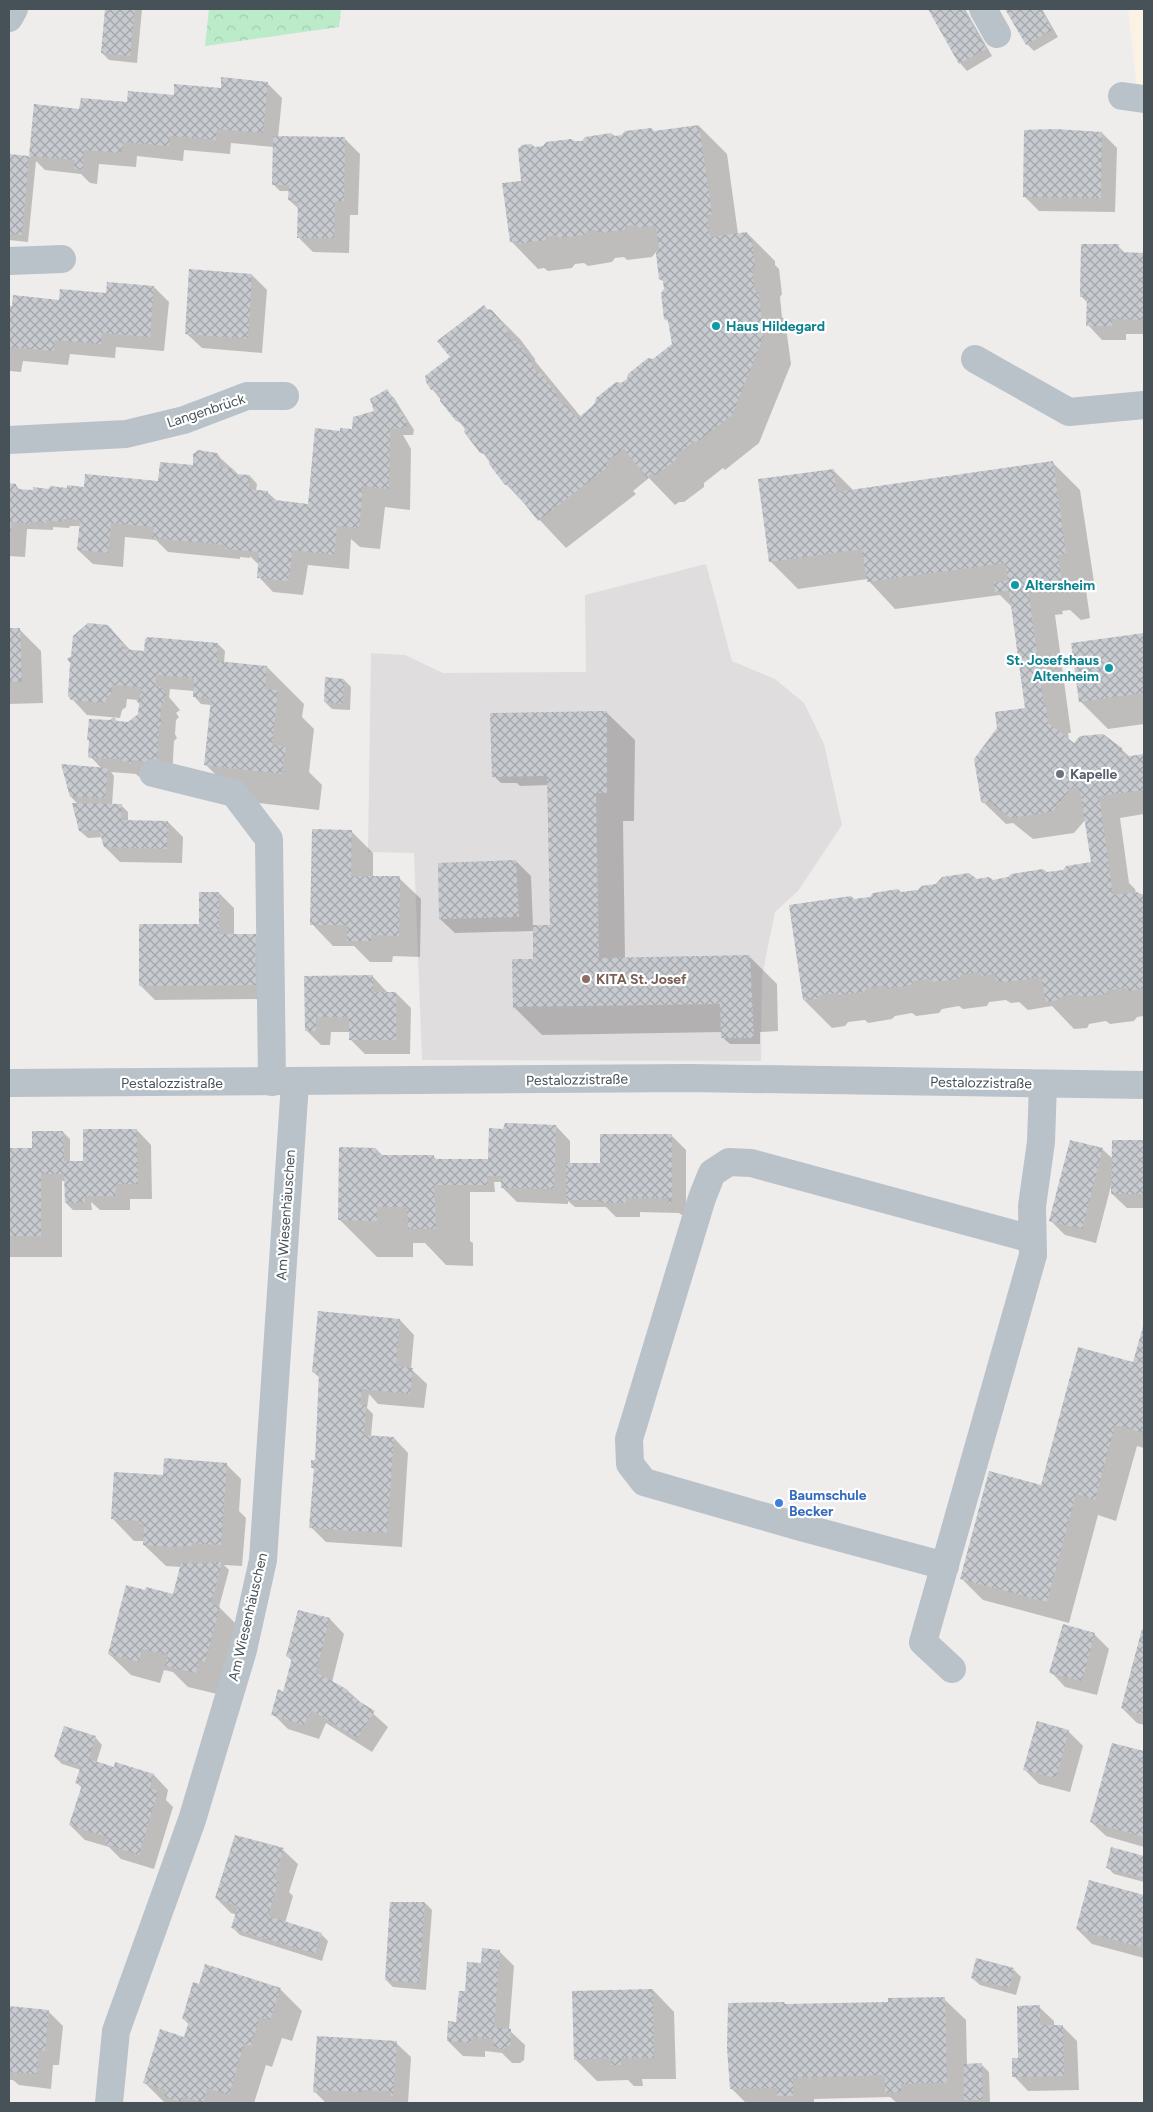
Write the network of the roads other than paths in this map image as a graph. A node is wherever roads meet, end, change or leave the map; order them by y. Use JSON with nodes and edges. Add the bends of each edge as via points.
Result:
{"nodes":[{"id":1,"x":14,"y":9,"type":"edge"},
{"id":2,"x":983,"y":9,"type":"edge"},
{"id":3,"x":9,"y":18,"type":"edge"},
{"id":4,"x":997,"y":34,"type":"dead end"},
{"id":5,"x":62,"y":259,"type":"dead end"},
{"id":6,"x":9,"y":261,"type":"edge"},
{"id":7,"x":975,"y":359,"type":"dead end"},
{"id":8,"x":285,"y":396,"type":"dead end"},
{"id":9,"x":1144,"y":405,"type":"edge"},
{"id":10,"x":9,"y":440,"type":"edge"},
{"id":11,"x":153,"y":773,"type":"dead end"},
{"id":12,"x":283,"y":1082,"type":"junction"},
{"id":13,"x":9,"y":1084,"type":"edge"},
{"id":14,"x":1043,"y":1084,"type":"junction"},
{"id":15,"x":1144,"y":1085,"type":"edge"},
{"id":16,"x":1032,"y":1238,"type":"junction"},
{"id":17,"x":945,"y":1566,"type":"junction"},
{"id":18,"x":952,"y":1668,"type":"dead end"},
{"id":19,"x":109,"y":2103,"type":"edge"}],
"edges":[{"from":1,"to":3,"type":"street"},
{"from":2,"to":4,"type":"street"},
{"from":5,"to":6,"type":"street"},
{"from":7,"to":9,"type":"street","via":[[1068,412]]},
{"from":8,"to":10,"type":"street","name":"Langenbrück","via":[[246,396],[184,420],[126,434]]},
{"from":11,"to":12,"type":"street","name":"Am Wiesenhäuschen","via":[[234,793],[269,839]]},
{"from":12,"to":13,"type":"street","name":"Pestalozzistraße"},
{"from":12,"to":14,"type":"street","name":"Pestalozzistraße","via":[[690,1078]]},
{"from":12,"to":19,"type":"street","name":"Am Wiesenhäuschen","via":[[263,1560],[243,1650],[192,1820],[116,2031]]},
{"from":14,"to":15,"type":"street","name":"Pestalozzistraße"},
{"from":14,"to":16,"type":"street"},
{"from":16,"to":17,"type":"street","via":[[1033,1255]]},
{"from":16,"to":17,"type":"street","via":[[751,1164],[729,1162],[712,1173],[702,1198],[629,1438],[630,1464],[644,1482]]},
{"from":17,"to":18,"type":"street","via":[[923,1642]]}]}
